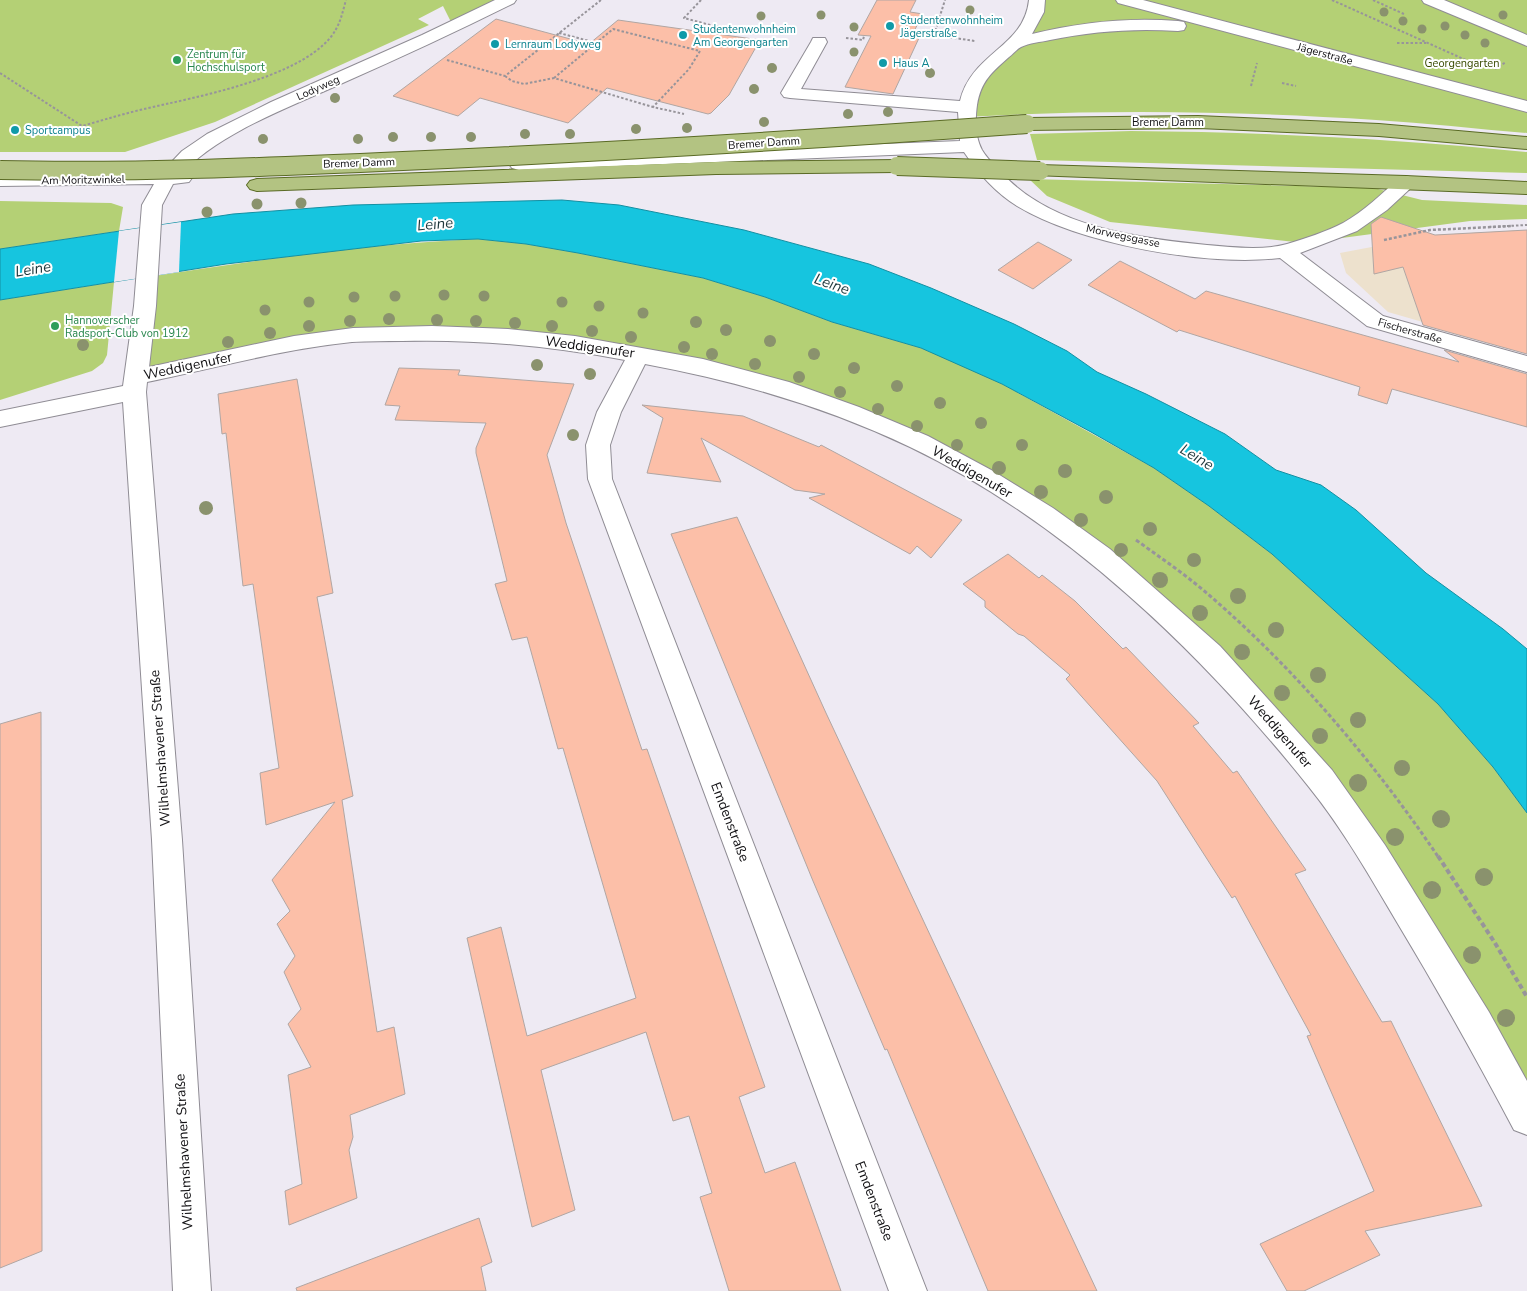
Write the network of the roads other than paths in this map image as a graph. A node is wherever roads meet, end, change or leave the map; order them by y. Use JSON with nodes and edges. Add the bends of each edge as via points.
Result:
{"nodes":[{"id":1,"x":508,"y":0,"type":"edge"},
{"id":2,"x":1037,"y":0,"type":"edge"},
{"id":3,"x":1124,"y":0,"type":"edge"},
{"id":4,"x":1430,"y":0,"type":"edge"},
{"id":5,"x":1259,"y":37,"type":"junction"},
{"id":6,"x":1527,"y":41,"type":"edge"},
{"id":7,"x":819,"y":42,"type":"dead end"},
{"id":8,"x":1013,"y":45,"type":"junction"},
{"id":9,"x":968,"y":107,"type":"junction"},
{"id":10,"x":1527,"y":107,"type":"edge"},
{"id":11,"x":1527,"y":144,"type":"edge"},
{"id":12,"x":970,"y":146,"type":"junction"},
{"id":13,"x":0,"y":170,"type":"edge"},
{"id":14,"x":166,"y":179,"type":"junction"},
{"id":15,"x":0,"y":180,"type":"edge"},
{"id":16,"x":1406,"y":182,"type":"junction"},
{"id":17,"x":1527,"y":188,"type":"edge"},
{"id":18,"x":0,"y":189,"type":"edge"},
{"id":19,"x":152,"y":205,"type":"joint"},
{"id":20,"x":1284,"y":251,"type":"junction"},
{"id":21,"x":639,"y":354,"type":"junction"},
{"id":22,"x":1527,"y":364,"type":"edge"},
{"id":23,"x":135,"y":385,"type":"junction"},
{"id":24,"x":0,"y":419,"type":"edge"},
{"id":25,"x":1527,"y":1117,"type":"edge"},
{"id":26,"x":192,"y":1291,"type":"edge"},
{"id":27,"x":908,"y":1291,"type":"edge"}],
"edges":[{"from":1,"to":14,"type":"street","name":"Lodyweg","via":[[214,138],[189,156]]},
{"from":2,"to":8,"type":"street","name":"Morwegsgasse","via":[[1038,8],[1029,26]]},
{"from":3,"to":5,"type":"street","name":"Jägerstraße"},
{"from":4,"to":6,"type":"street"},
{"from":5,"to":8,"type":"street","name":"Morwegsgasse","via":[[1162,24],[1112,25],[1058,32]]},
{"from":5,"to":10,"type":"street","name":"Jägerstraße"},
{"from":7,"to":9,"type":"street","via":[[790,93]]},
{"from":8,"to":9,"type":"street","name":"Morwegsgasse","via":[[977,79]]},
{"from":9,"to":12,"type":"street","name":"Morwegsgasse","via":[[966,117]]},
{"from":11,"to":13,"type":"main road","name":"Bremer Damm","bridge":true,"via":[[1379,130],[1198,122],[1027,124],[522,156],[178,169]]},
{"from":12,"to":14,"type":"street","name":"Am Moritzwinkel"},
{"from":12,"to":20,"type":"street","name":"Morwegsgasse","via":[[1005,188],[1066,222],[1102,234],[1168,246],[1236,254]]},
{"from":14,"to":15,"type":"street","name":"Am Moritzwinkel"},
{"from":14,"to":19,"type":"street","name":"Lodyweg"},
{"from":16,"to":17,"type":"main road","name":"Bremer Damm"},
{"from":16,"to":18,"type":"main road","name":"Bremer Damm","bridge":true,"via":[[897,166],[716,168],[160,188]]},
{"from":16,"to":20,"type":"street","name":"Morwegsgasse","via":[[1384,204],[1349,228]]},
{"from":19,"to":23,"type":"street","name":"Wilhelmshavener Straße","via":[[145,306]]},
{"from":20,"to":22,"type":"street","name":"Fischerstraße","via":[[1375,321]]},
{"from":21,"to":23,"type":"street","name":"Weddigenufer","via":[[508,336],[432,333],[353,335],[294,343]]},
{"from":21,"to":25,"type":"street","name":"Weddigenufer","via":[[781,388],[920,442],[984,477],[1101,556],[1210,654],[1321,779],[1379,863],[1477,1024]]},
{"from":21,"to":27,"type":"street","name":"Emdenstraße","via":[[609,412],[598,445],[600,479]]},
{"from":23,"to":24,"type":"street","name":"Weddigenufer"},
{"from":23,"to":26,"type":"street","name":"Wilhelmshavener Straße","via":[[166,830]]}]}
